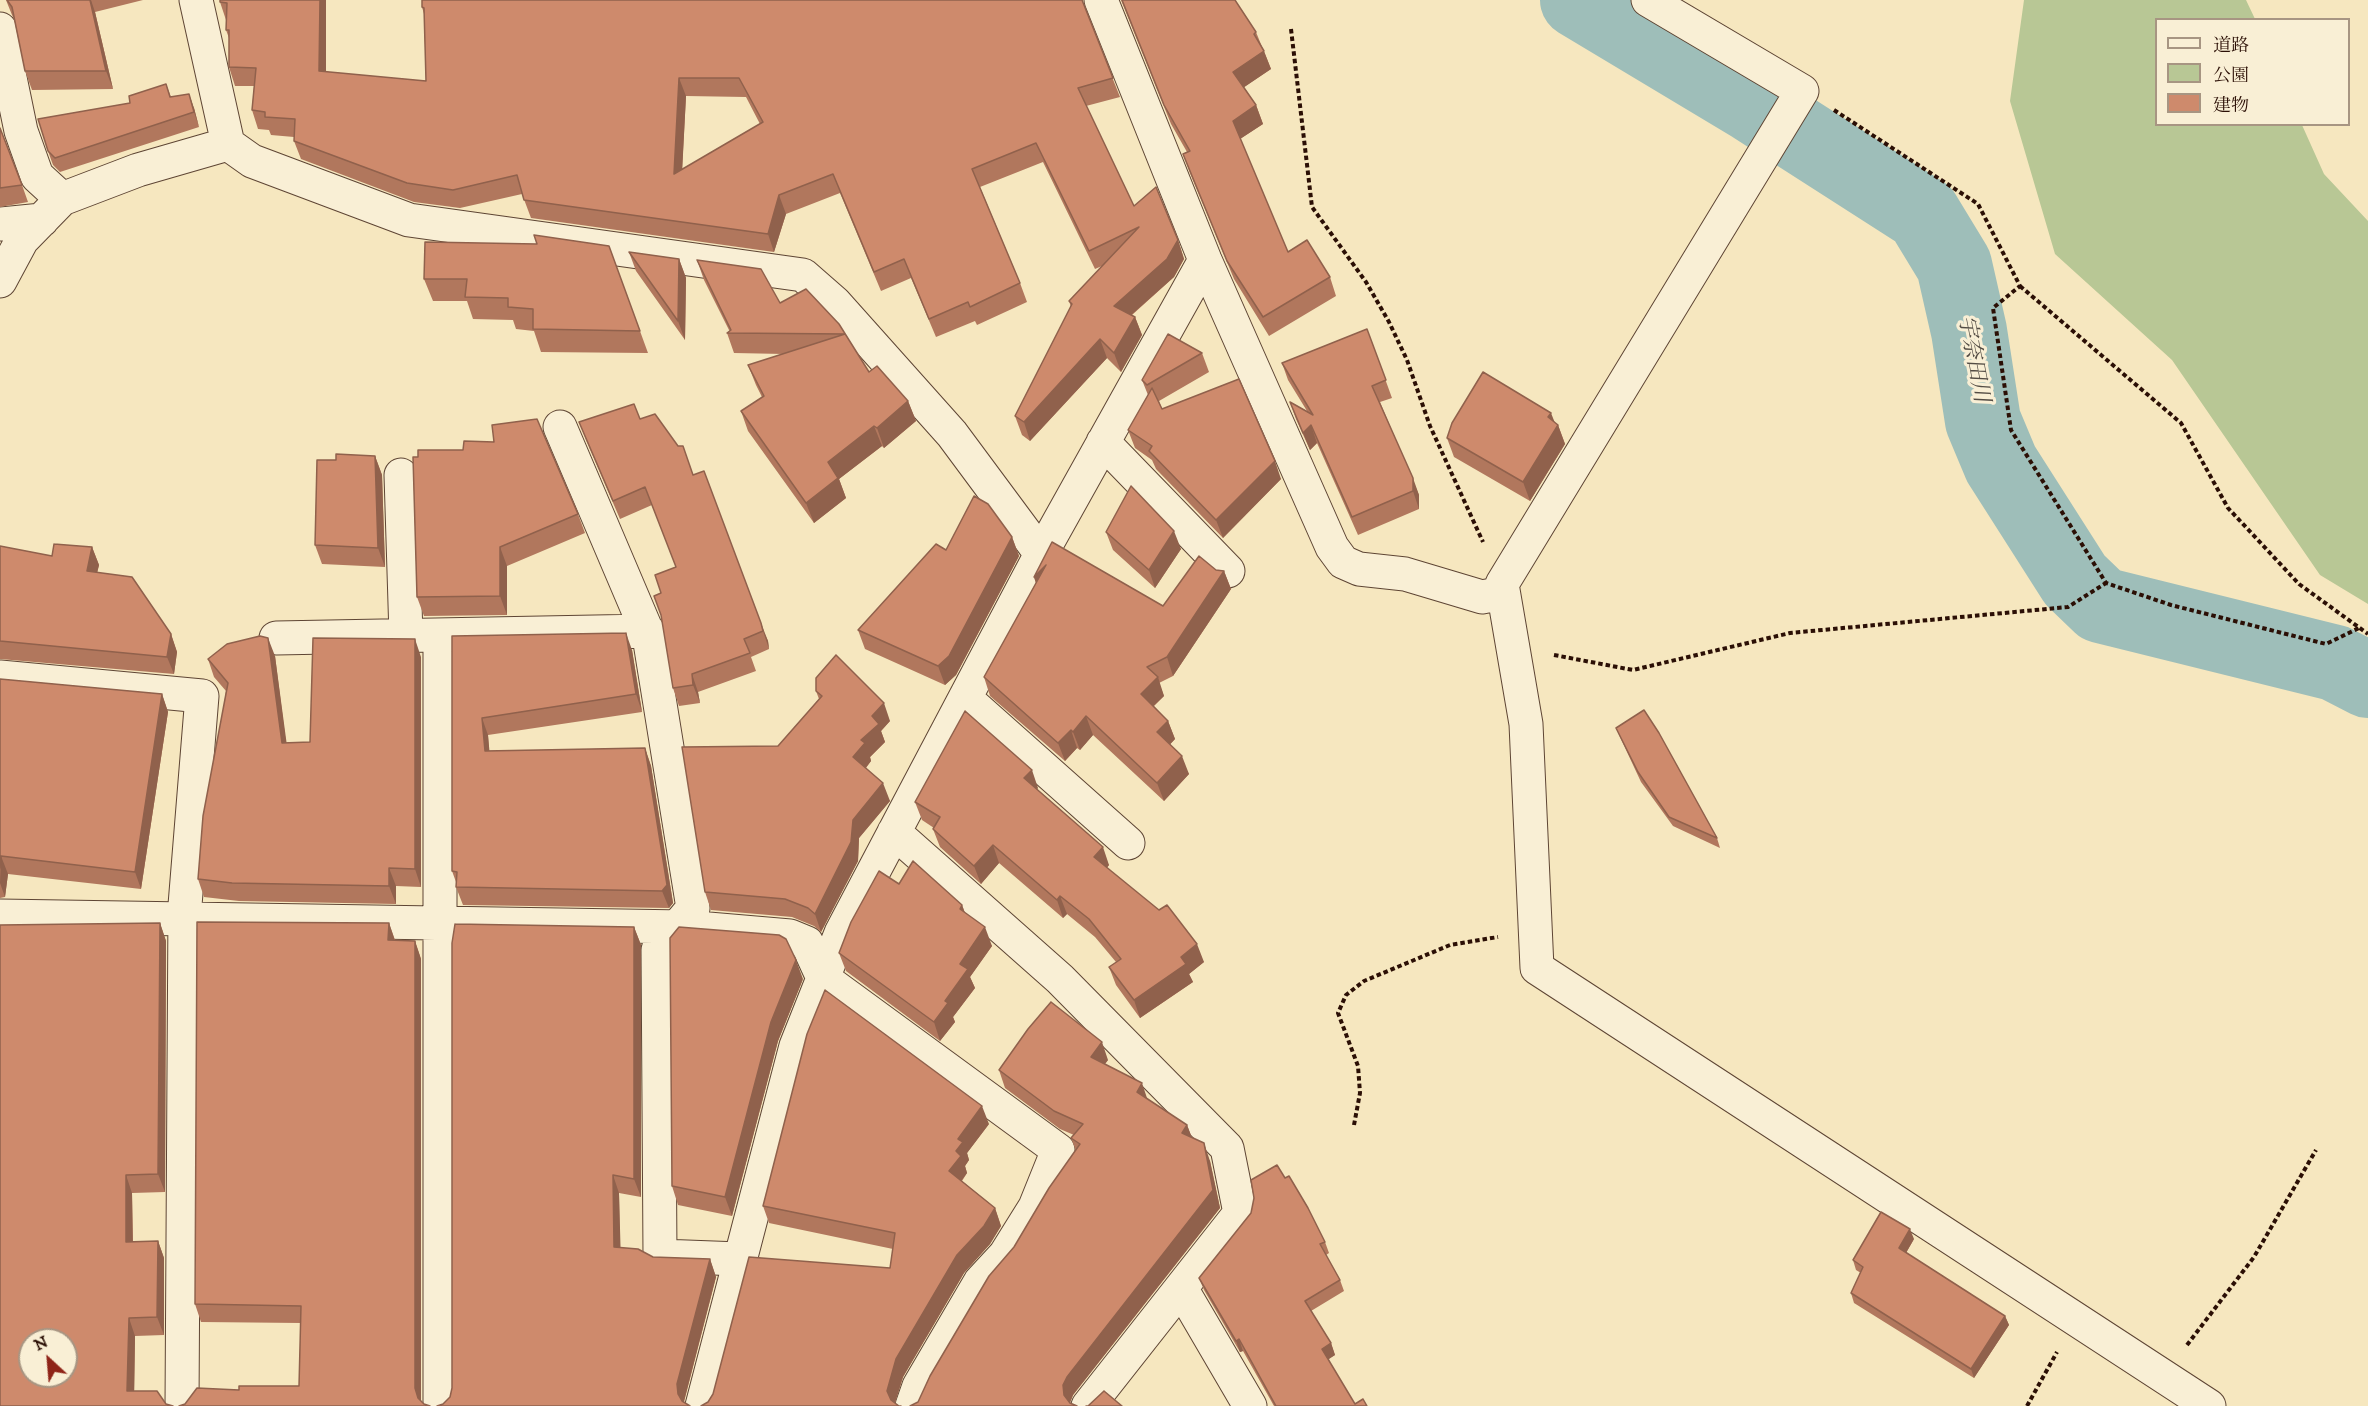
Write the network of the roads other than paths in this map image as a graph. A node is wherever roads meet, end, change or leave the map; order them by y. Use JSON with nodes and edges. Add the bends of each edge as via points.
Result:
{"nodes":[{"id":1,"x":196,"y":0,"type":"edge"},
{"id":2,"x":1101,"y":0,"type":"edge"},
{"id":3,"x":1648,"y":0,"type":"edge"},
{"id":4,"x":0,"y":29,"type":"edge"},
{"id":5,"x":228,"y":144,"type":"junction"},
{"id":6,"x":52,"y":209,"type":"junction"},
{"id":7,"x":0,"y":224,"type":"edge"},
{"id":8,"x":1205,"y":260,"type":"junction"},
{"id":9,"x":0,"y":281,"type":"edge"},
{"id":10,"x":560,"y":427,"type":"dead end"},
{"id":11,"x":1103,"y":442,"type":"junction"},
{"id":12,"x":401,"y":475,"type":"dead end"},
{"id":13,"x":1041,"y":554,"type":"junction"},
{"id":14,"x":1228,"y":571,"type":"dead end"},
{"id":15,"x":1508,"y":580,"type":"junction"},
{"id":16,"x":648,"y":631,"type":"junction"},
{"id":17,"x":440,"y":635,"type":"junction"},
{"id":18,"x":406,"y":636,"type":"junction"},
{"id":19,"x":276,"y":638,"type":"dead end"},
{"id":20,"x":0,"y":676,"type":"edge"},
{"id":21,"x":965,"y":698,"type":"junction"},
{"id":22,"x":894,"y":832,"type":"junction"},
{"id":23,"x":1128,"y":843,"type":"dead end"},
{"id":24,"x":0,"y":916,"type":"edge"},
{"id":25,"x":185,"y":919,"type":"junction"},
{"id":26,"x":440,"y":923,"type":"junction"},
{"id":27,"x":678,"y":927,"type":"junction"},
{"id":28,"x":823,"y":978,"type":"junction"},
{"id":29,"x":740,"y":1259,"type":"junction"},
{"id":30,"x":1181,"y":1288,"type":"junction"},
{"id":31,"x":182,"y":1406,"type":"edge"},
{"id":32,"x":440,"y":1406,"type":"edge"},
{"id":33,"x":702,"y":1406,"type":"edge"},
{"id":34,"x":912,"y":1406,"type":"edge"},
{"id":35,"x":1088,"y":1406,"type":"edge"},
{"id":36,"x":1250,"y":1406,"type":"edge"},
{"id":37,"x":2210,"y":1406,"type":"edge"}],
"edges":[{"from":1,"to":5,"type":"street"},
{"from":2,"to":8,"type":"street"},
{"from":3,"to":15,"type":"street","via":[[1799,97]]},
{"from":4,"to":6,"type":"street","via":[[21,131]]},
{"from":5,"to":6,"type":"street","via":[[138,170]]},
{"from":5,"to":13,"type":"street","via":[[252,161],[410,220],[803,275],[835,303],[952,434]]},
{"from":6,"to":7,"type":"street"},
{"from":6,"to":9,"type":"street","via":[[22,240]]},
{"from":8,"to":11,"type":"street"},
{"from":8,"to":15,"type":"street","via":[[1332,547],[1343,562],[1359,569],[1405,574],[1482,597]]},
{"from":10,"to":16,"type":"street"},
{"from":11,"to":13,"type":"street"},
{"from":11,"to":14,"type":"street"},
{"from":12,"to":18,"type":"street"},
{"from":13,"to":21,"type":"street"},
{"from":15,"to":37,"type":"street","via":[[1512,647],[1526,724],[1537,968]]},
{"from":16,"to":17,"type":"street"},
{"from":16,"to":27,"type":"street","via":[[693,908]]},
{"from":17,"to":18,"type":"street"},
{"from":17,"to":26,"type":"street"},
{"from":18,"to":19,"type":"street"},
{"from":20,"to":25,"type":"street","via":[[202,696]]},
{"from":21,"to":22,"type":"street"},
{"from":21,"to":23,"type":"street"},
{"from":22,"to":28,"type":"street","via":[[841,933]]},
{"from":22,"to":30,"type":"street","via":[[1060,979],[1227,1148],[1240,1213]]},
{"from":24,"to":25,"type":"street"},
{"from":25,"to":26,"type":"street"},
{"from":25,"to":31,"type":"street"},
{"from":26,"to":27,"type":"street"},
{"from":26,"to":32,"type":"street"},
{"from":27,"to":28,"type":"street","via":[[790,936],[807,944]]},
{"from":27,"to":29,"type":"street","via":[[658,950],[660,1256]]},
{"from":28,"to":29,"type":"street","via":[[796,1046]]},
{"from":28,"to":34,"type":"street","via":[[1058,1150],[1035,1207],[1005,1255],[980,1281],[919,1386]]},
{"from":29,"to":33,"type":"street"},
{"from":30,"to":35,"type":"street"},
{"from":30,"to":36,"type":"street"}]}
